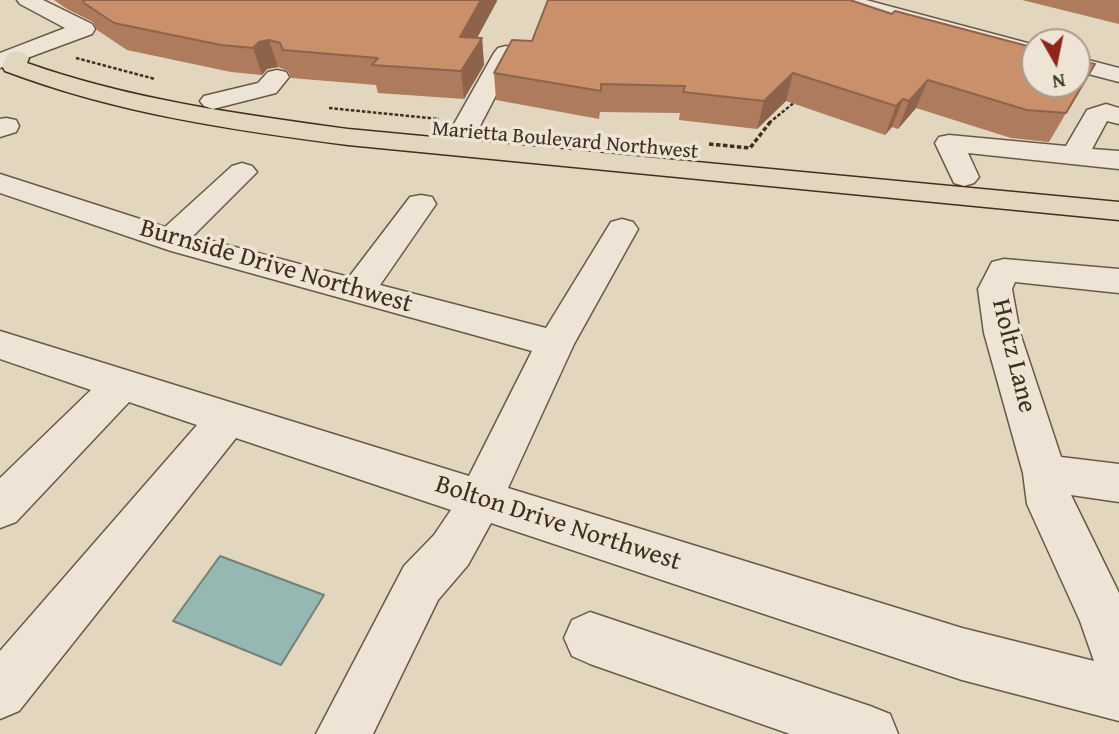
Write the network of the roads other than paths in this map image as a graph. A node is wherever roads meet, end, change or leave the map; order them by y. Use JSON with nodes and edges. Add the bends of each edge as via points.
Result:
{"nodes":[{"id":1,"x":20,"y":1,"type":"edge"},
{"id":2,"x":859,"y":2,"type":"edge"},
{"id":3,"x":1021,"y":47,"type":"edge"},
{"id":4,"x":506,"y":53,"type":"edge"},
{"id":5,"x":7,"y":56,"type":"edge"},
{"id":6,"x":1091,"y":68,"type":"edge"},
{"id":7,"x":1119,"y":75,"type":"edge"},
{"id":8,"x":1119,"y":116,"type":"edge"},
{"id":9,"x":460,"y":140,"type":"junction"},
{"id":10,"x":1075,"y":155,"type":"junction"},
{"id":11,"x":1119,"y":160,"type":"edge"},
{"id":12,"x":242,"y":172,"type":"dead end"},
{"id":13,"x":964,"y":177,"type":"junction"},
{"id":14,"x":0,"y":183,"type":"edge"},
{"id":15,"x":1119,"y":192,"type":"edge"},
{"id":16,"x":421,"y":204,"type":"dead end"},
{"id":17,"x":1119,"y":211,"type":"edge"},
{"id":18,"x":622,"y":229,"type":"dead end"},
{"id":19,"x":170,"y":240,"type":"junction"},
{"id":20,"x":1119,"y":281,"type":"edge"},
{"id":21,"x":357,"y":291,"type":"junction"},
{"id":22,"x":555,"y":344,"type":"junction"},
{"id":23,"x":0,"y":345,"type":"edge"},
{"id":24,"x":122,"y":384,"type":"junction"},
{"id":25,"x":228,"y":418,"type":"junction"},
{"id":26,"x":1045,"y":473,"type":"junction"},
{"id":27,"x":1119,"y":483,"type":"edge"},
{"id":28,"x":481,"y":500,"type":"junction"},
{"id":29,"x":0,"y":508,"type":"edge"},
{"id":30,"x":590,"y":638,"type":"dead end"},
{"id":31,"x":1119,"y":658,"type":"edge"},
{"id":32,"x":0,"y":692,"type":"edge"},
{"id":33,"x":1119,"y":694,"type":"edge"},
{"id":34,"x":344,"y":734,"type":"edge"},
{"id":35,"x":870,"y":734,"type":"edge"}],
"edges":[{"from":1,"to":5,"type":"street","via":[[84,29]]},
{"from":2,"to":3,"type":"street","via":[[945,21]]},
{"from":4,"to":9,"type":"street"},
{"from":5,"to":9,"type":"main road","name":"Marietta Boulevard Northwest","via":[[38,57],[142,88],[213,101],[274,92]]},
{"from":5,"to":9,"type":"main road","via":[[23,70],[156,107],[348,137]]},
{"from":6,"to":7,"type":"street"},
{"from":8,"to":10,"type":"street","via":[[1106,112],[1096,116]]},
{"from":9,"to":13,"type":"main road","name":"Marietta Boulevard Northwest"},
{"from":9,"to":17,"type":"main road"},
{"from":10,"to":11,"type":"street"},
{"from":10,"to":13,"type":"street","via":[[949,143]]},
{"from":12,"to":19,"type":"street"},
{"from":13,"to":15,"type":"main road","name":"Marietta Boulevard Northwest"},
{"from":14,"to":19,"type":"street","name":"Burnside Drive Northwest"},
{"from":16,"to":21,"type":"street"},
{"from":18,"to":22,"type":"street"},
{"from":19,"to":21,"type":"street","name":"Burnside Drive Northwest"},
{"from":20,"to":26,"type":"street","name":"Holtz Lane","via":[[1004,270],[995,289],[1002,333]]},
{"from":21,"to":22,"type":"street","name":"Burnside Drive Northwest"},
{"from":22,"to":28,"type":"street"},
{"from":23,"to":24,"type":"street","name":"Bolton Drive Northwest"},
{"from":24,"to":25,"type":"street","name":"Bolton Drive Northwest"},
{"from":24,"to":29,"type":"street"},
{"from":25,"to":28,"type":"street","name":"Bolton Drive Northwest"},
{"from":25,"to":32,"type":"street"},
{"from":26,"to":27,"type":"street"},
{"from":26,"to":31,"type":"street","name":"Holtz Lane","via":[[1050,504]]},
{"from":28,"to":33,"type":"street","name":"Bolton Drive Northwest","via":[[962,654]]},
{"from":28,"to":34,"type":"street","via":[[452,550],[421,583]]},
{"from":30,"to":35,"type":"street"}]}
